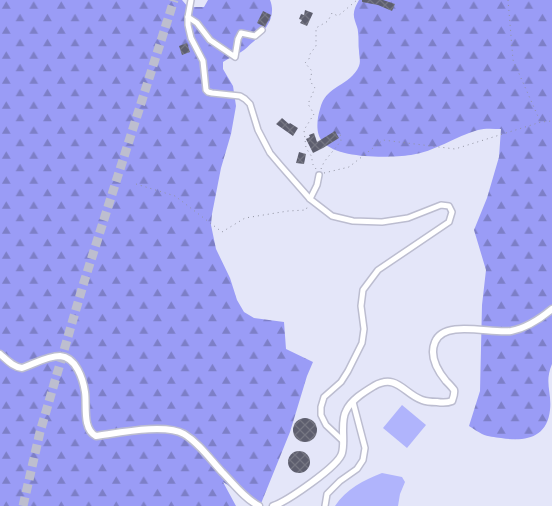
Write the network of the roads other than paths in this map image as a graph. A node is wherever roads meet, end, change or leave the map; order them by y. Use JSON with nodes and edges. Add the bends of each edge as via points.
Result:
{"nodes":[{"id":1,"x":191,"y":0,"type":"edge"},
{"id":2,"x":188,"y":17,"type":"junction"},
{"id":3,"x":262,"y":30,"type":"dead end"},
{"id":4,"x":319,"y":175,"type":"road end"},
{"id":5,"x":310,"y":198,"type":"junction"},
{"id":6,"x":552,"y":309,"type":"edge"},
{"id":7,"x":0,"y":354,"type":"edge"},
{"id":8,"x":353,"y":402,"type":"junction"},
{"id":9,"x":343,"y":441,"type":"junction"},
{"id":10,"x":259,"y":506,"type":"edge"},
{"id":11,"x":276,"y":506,"type":"edge"},
{"id":12,"x":325,"y":506,"type":"edge"}],
"edges":[{"from":1,"to":2,"type":"street"},
{"from":2,"to":3,"type":"street","via":[[210,40],[235,57],[241,33],[255,36]]},
{"from":2,"to":5,"type":"street","via":[[191,38],[203,61],[206,90],[240,96],[250,104],[270,153]]},
{"from":4,"to":5,"type":"street"},
{"from":5,"to":9,"type":"street","via":[[332,216],[353,221],[382,222],[408,218],[441,205],[449,206],[452,212],[449,222],[378,270],[363,290],[362,343],[348,371],[324,397],[321,407],[326,425]]},
{"from":6,"to":8,"type":"street","via":[[536,321],[514,330],[458,329],[439,335],[433,350],[434,357],[437,369],[454,390],[452,401],[422,400],[402,386],[387,382],[377,384]]},
{"from":7,"to":10,"type":"street","via":[[18,368],[52,357],[64,357],[74,364],[81,376],[87,422],[92,434],[149,429],[183,434],[247,499]]},
{"from":8,"to":9,"type":"street","via":[[345,412]]},
{"from":8,"to":12,"type":"street","via":[[365,448],[363,460],[358,469],[327,494]]},
{"from":9,"to":11,"type":"street","via":[[343,452],[335,464]]}]}
